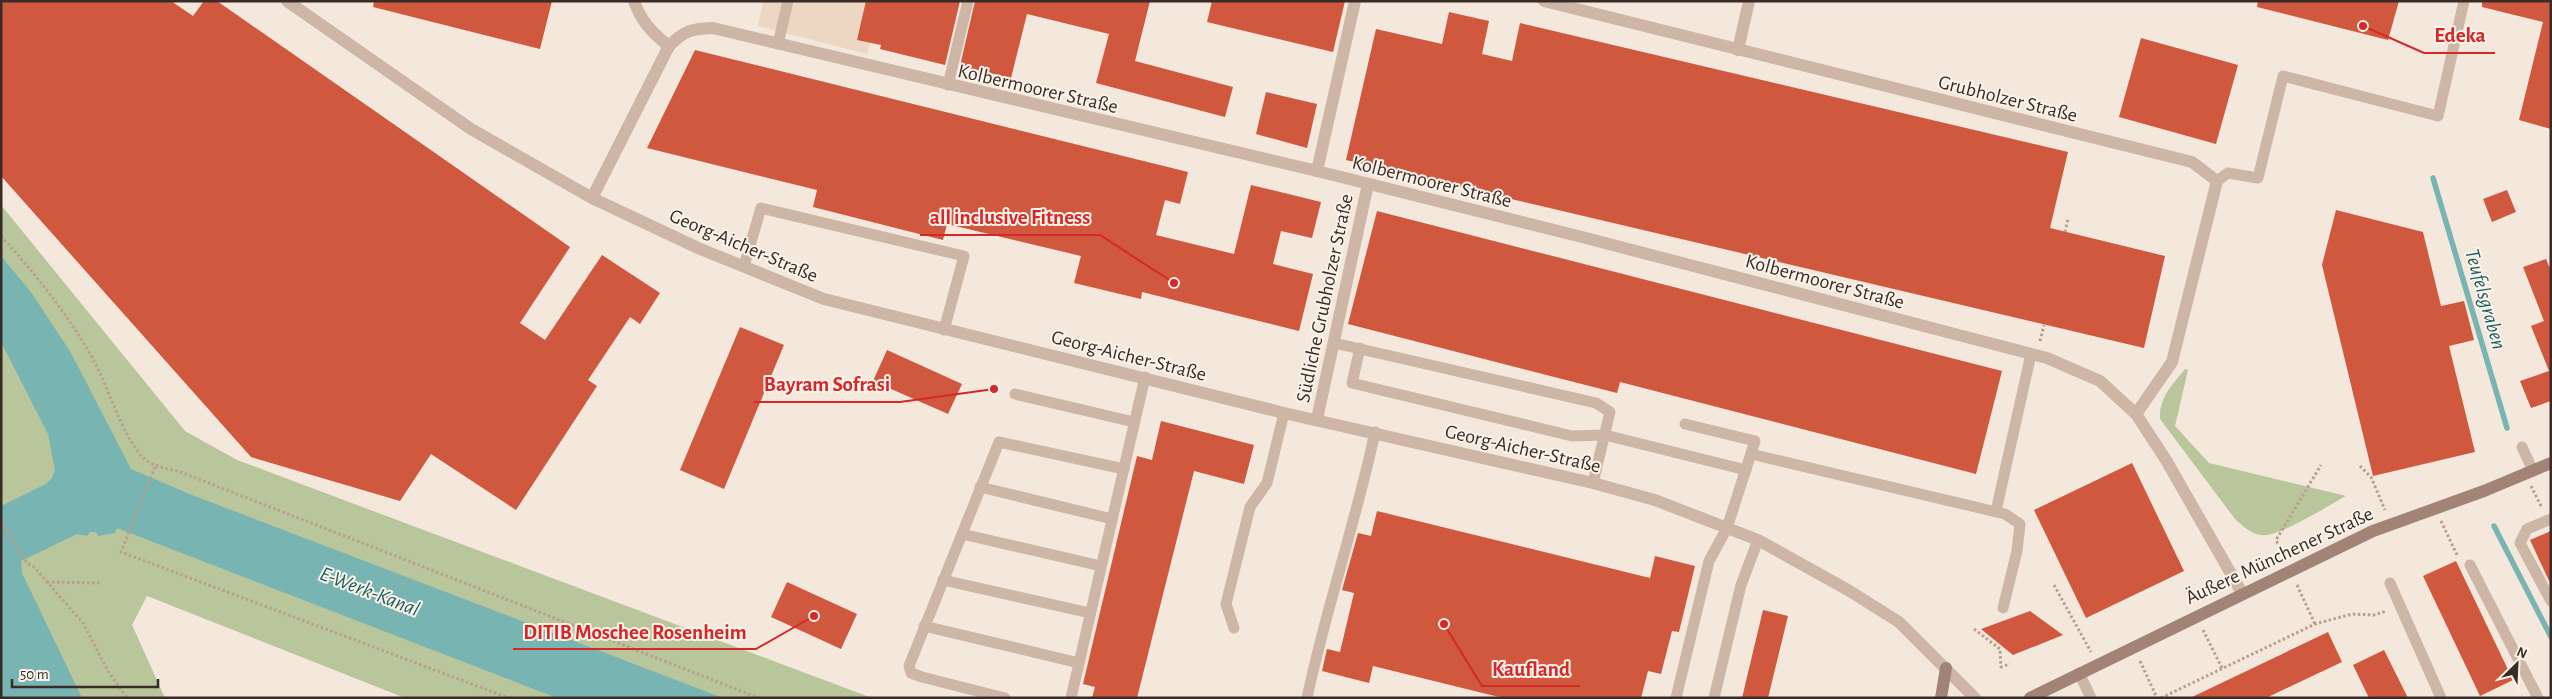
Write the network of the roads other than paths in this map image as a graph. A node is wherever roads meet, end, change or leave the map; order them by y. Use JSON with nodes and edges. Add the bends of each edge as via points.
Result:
{"nodes":[{"id":1,"x":287,"y":1,"type":"edge"},
{"id":2,"x":634,"y":1,"type":"edge"},
{"id":3,"x":788,"y":1,"type":"edge"},
{"id":4,"x":968,"y":1,"type":"edge"},
{"id":5,"x":1355,"y":1,"type":"edge"},
{"id":6,"x":1544,"y":1,"type":"edge"},
{"id":7,"x":1749,"y":1,"type":"edge"},
{"id":8,"x":2464,"y":1,"type":"edge"},
{"id":9,"x":778,"y":44,"type":"junction"},
{"id":10,"x":669,"y":46,"type":"junction"},
{"id":11,"x":1738,"y":50,"type":"junction"},
{"id":12,"x":948,"y":86,"type":"junction"},
{"id":13,"x":1317,"y":172,"type":"junction"},
{"id":14,"x":2216,"y":182,"type":"junction"},
{"id":15,"x":1368,"y":184,"type":"junction"},
{"id":16,"x":592,"y":198,"type":"junction"},
{"id":17,"x":744,"y":266,"type":"junction"},
{"id":18,"x":944,"y":330,"type":"junction"},
{"id":19,"x":1334,"y":343,"type":"junction"},
{"id":20,"x":1360,"y":348,"type":"junction"},
{"id":21,"x":2031,"y":354,"type":"junction"},
{"id":22,"x":1145,"y":377,"type":"junction"},
{"id":23,"x":1015,"y":394,"type":"dead end"},
{"id":24,"x":1284,"y":413,"type":"junction"},
{"id":25,"x":2136,"y":414,"type":"junction"},
{"id":26,"x":1317,"y":419,"type":"junction"},
{"id":27,"x":1134,"y":422,"type":"junction"},
{"id":28,"x":1685,"y":424,"type":"dead end"},
{"id":29,"x":1374,"y":432,"type":"junction"},
{"id":30,"x":1605,"y":435,"type":"junction"},
{"id":31,"x":2522,"y":447,"type":"dead end"},
{"id":32,"x":1750,"y":454,"type":"junction"},
{"id":33,"x":2551,"y":463,"type":"edge"},
{"id":34,"x":1124,"y":469,"type":"junction"},
{"id":35,"x":1746,"y":470,"type":"junction"},
{"id":36,"x":2529,"y":473,"type":"junction"},
{"id":37,"x":1594,"y":482,"type":"junction"},
{"id":38,"x":980,"y":487,"type":"junction"},
{"id":39,"x":1996,"y":511,"type":"junction"},
{"id":40,"x":1112,"y":519,"type":"junction"},
{"id":41,"x":2549,"y":520,"type":"edge"},
{"id":42,"x":1727,"y":528,"type":"junction"},
{"id":43,"x":962,"y":534,"type":"junction"},
{"id":44,"x":1758,"y":540,"type":"junction"},
{"id":45,"x":2470,"y":565,"type":"road end"},
{"id":46,"x":1101,"y":566,"type":"junction"},
{"id":47,"x":943,"y":580,"type":"junction"},
{"id":48,"x":2390,"y":583,"type":"dead end"},
{"id":49,"x":2242,"y":593,"type":"junction"},
{"id":50,"x":2551,"y":601,"type":"edge"},
{"id":51,"x":2003,"y":608,"type":"dead end"},
{"id":52,"x":1090,"y":614,"type":"junction"},
{"id":53,"x":924,"y":626,"type":"junction"},
{"id":54,"x":1234,"y":628,"type":"dead end"},
{"id":55,"x":1079,"y":663,"type":"junction"},
{"id":56,"x":1946,"y":668,"type":"junction"},
{"id":57,"x":2079,"y":673,"type":"junction"},
{"id":58,"x":1005,"y":698,"type":"edge"},
{"id":59,"x":1071,"y":698,"type":"edge"},
{"id":60,"x":1307,"y":698,"type":"edge"},
{"id":61,"x":1676,"y":698,"type":"edge"},
{"id":62,"x":1714,"y":698,"type":"edge"},
{"id":63,"x":1941,"y":698,"type":"edge"},
{"id":64,"x":1975,"y":698,"type":"edge"},
{"id":65,"x":2030,"y":698,"type":"edge"},
{"id":66,"x":2091,"y":698,"type":"edge"},
{"id":67,"x":2441,"y":698,"type":"edge"},
{"id":68,"x":2538,"y":698,"type":"edge"}],
"edges":[{"from":1,"to":16,"type":"street","name":"Georg-Aicher-Straße","via":[[472,129]]},
{"from":2,"to":10,"type":"street","via":[[639,16],[650,31]]},
{"from":3,"to":9,"type":"lane"},
{"from":4,"to":12,"type":"lane"},
{"from":5,"to":13,"type":"street"},
{"from":6,"to":11,"type":"street","name":"Grubholzer Straße"},
{"from":7,"to":11,"type":"street"},
{"from":8,"to":14,"type":"lane","via":[[2438,116],[2283,76],[2258,178],[2228,173]]},
{"from":9,"to":10,"type":"street","name":"Kolbermoorer Straße","via":[[713,28],[691,29]]},
{"from":9,"to":12,"type":"street","name":"Kolbermoorer Straße"},
{"from":10,"to":16,"type":"street","name":"Kolbermoorer Straße"},
{"from":11,"to":14,"type":"street","name":"Grubholzer Straße","via":[[2192,162]]},
{"from":12,"to":13,"type":"street","name":"Kolbermoorer Straße"},
{"from":13,"to":15,"type":"street","name":"Kolbermoorer Straße"},
{"from":14,"to":25,"type":"street","via":[[2172,362]]},
{"from":15,"to":19,"type":"street","name":"Südliche Grubholzer Straße"},
{"from":15,"to":21,"type":"street","name":"Kolbermoorer Straße"},
{"from":16,"to":17,"type":"street","name":"Georg-Aicher-Straße"},
{"from":17,"to":18,"type":"street","name":"Georg-Aicher-Straße","via":[[824,299]]},
{"from":17,"to":18,"type":"lane","via":[[760,208],[964,256]]},
{"from":18,"to":22,"type":"street","name":"Georg-Aicher-Straße"},
{"from":19,"to":20,"type":"lane"},
{"from":19,"to":26,"type":"street","name":"Südliche Grubholzer Straße"},
{"from":20,"to":30,"type":"lane","via":[[1596,403],[1610,412]]},
{"from":20,"to":30,"type":"lane","via":[[1352,383],[1572,436]]},
{"from":21,"to":25,"type":"street","name":"Kolbermoorer Straße","via":[[2100,381]]},
{"from":21,"to":39,"type":"lane"},
{"from":22,"to":24,"type":"street","name":"Georg-Aicher-Straße"},
{"from":22,"to":27,"type":"lane"},
{"from":23,"to":27,"type":"lane"},
{"from":24,"to":26,"type":"street","name":"Georg-Aicher-Straße"},
{"from":24,"to":54,"type":"lane","via":[[1267,483],[1250,507],[1226,604]]},
{"from":25,"to":49,"type":"street","name":"Kolbermoorer Straße"},
{"from":26,"to":29,"type":"street","name":"Georg-Aicher-Straße"},
{"from":27,"to":34,"type":"lane"},
{"from":28,"to":32,"type":"lane","via":[[1755,441]]},
{"from":29,"to":37,"type":"street","name":"Georg-Aicher-Straße"},
{"from":29,"to":60,"type":"lane"},
{"from":30,"to":35,"type":"lane"},
{"from":30,"to":37,"type":"lane"},
{"from":31,"to":36,"type":"lane"},
{"from":32,"to":35,"type":"lane"},
{"from":32,"to":39,"type":"lane"},
{"from":33,"to":36,"type":"main road","name":"Äußere Münchener Straße"},
{"from":34,"to":38,"type":"lane","via":[[999,442]]},
{"from":34,"to":40,"type":"lane"},
{"from":35,"to":42,"type":"lane"},
{"from":36,"to":49,"type":"main road","name":"Äußere Münchener Straße","via":[[2390,523]]},
{"from":37,"to":42,"type":"street","name":"Georg-Aicher-Straße","via":[[1655,500]]},
{"from":38,"to":40,"type":"lane"},
{"from":38,"to":43,"type":"lane"},
{"from":39,"to":51,"type":"lane","via":[[2020,524]]},
{"from":40,"to":46,"type":"lane"},
{"from":41,"to":50,"type":"lane","via":[[2527,529],[2520,543]]},
{"from":42,"to":44,"type":"street","name":"Georg-Aicher-Straße"},
{"from":42,"to":61,"type":"lane","via":[[1709,561]]},
{"from":43,"to":46,"type":"lane"},
{"from":43,"to":47,"type":"lane"},
{"from":44,"to":56,"type":"street","name":"Georg-Aicher-Straße","via":[[1899,622]]},
{"from":44,"to":62,"type":"lane","via":[[1741,585]]},
{"from":45,"to":68,"type":"lane"},
{"from":46,"to":52,"type":"lane"},
{"from":47,"to":52,"type":"lane"},
{"from":47,"to":53,"type":"lane"},
{"from":48,"to":67,"type":"lane"},
{"from":49,"to":57,"type":"main road","name":"Äußere Münchener Straße"},
{"from":52,"to":55,"type":"lane"},
{"from":53,"to":55,"type":"lane"},
{"from":53,"to":58,"type":"lane","via":[[909,666],[911,673]]},
{"from":55,"to":59,"type":"lane"},
{"from":56,"to":63,"type":"main road"},
{"from":56,"to":64,"type":"street","name":"Georg-Aicher-Straße"},
{"from":57,"to":65,"type":"main road","name":"Äußere Münchener Straße"},
{"from":57,"to":66,"type":"lane"}]}
